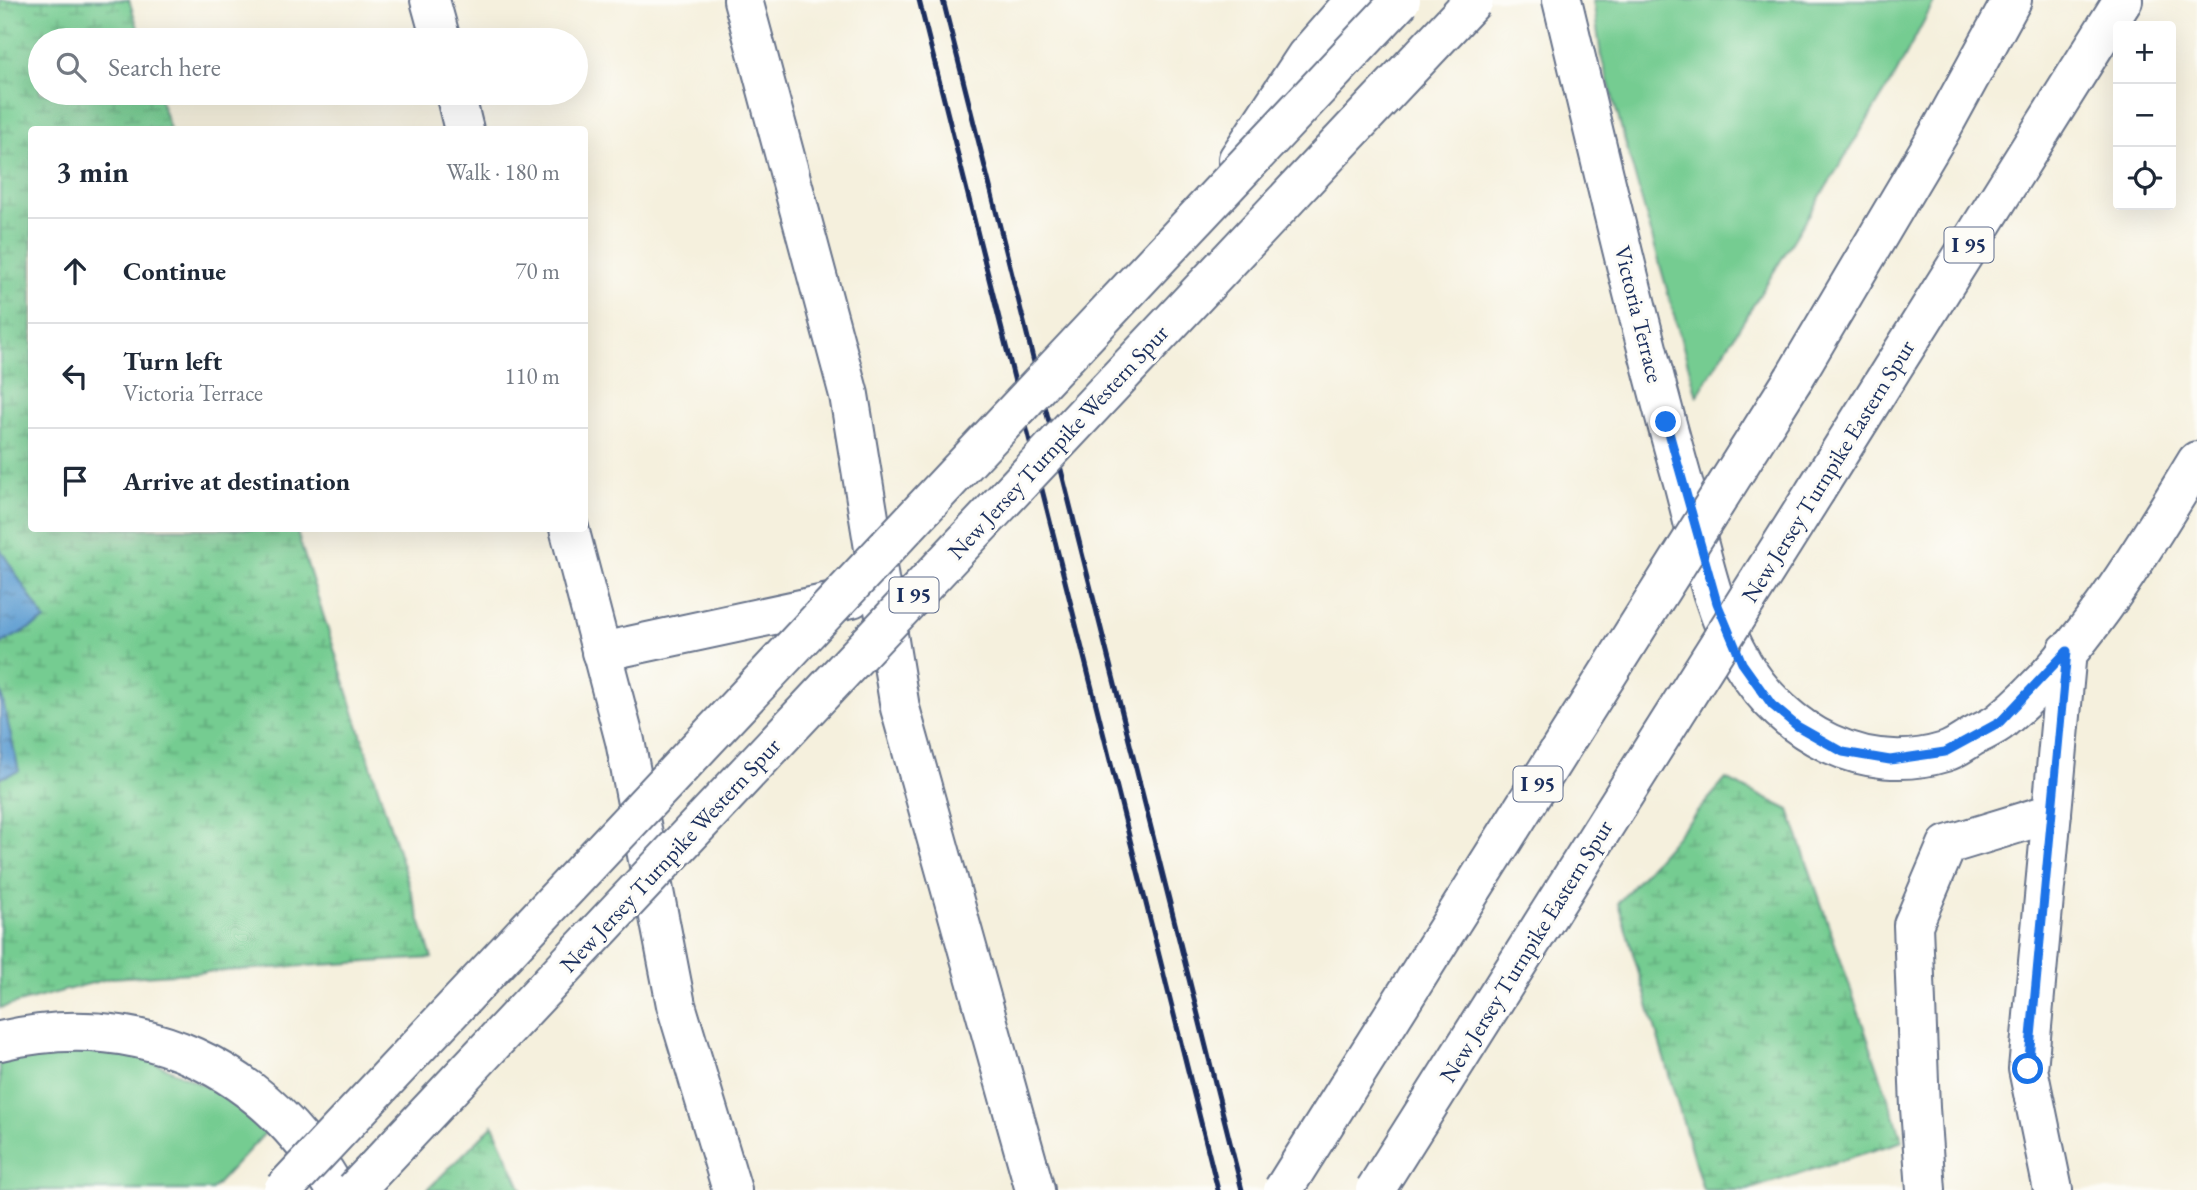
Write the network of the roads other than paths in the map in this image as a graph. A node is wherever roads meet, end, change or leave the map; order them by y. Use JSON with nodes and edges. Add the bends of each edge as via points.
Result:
{"nodes":[{"id":1,"x":430,"y":0,"type":"edge"},
{"id":2,"x":743,"y":0,"type":"edge"},
{"id":3,"x":1355,"y":0,"type":"edge"},
{"id":4,"x":1401,"y":0,"type":"edge"},
{"id":5,"x":1474,"y":0,"type":"edge"},
{"id":6,"x":1562,"y":0,"type":"edge"},
{"id":7,"x":2012,"y":0,"type":"edge"},
{"id":8,"x":2123,"y":0,"type":"edge"},
{"id":9,"x":438,"y":28,"type":"edge"},
{"id":10,"x":458,"y":105,"type":"edge"},
{"id":11,"x":463,"y":126,"type":"edge"},
{"id":12,"x":1206,"y":208,"type":"junction"},
{"id":13,"x":2197,"y":461,"type":"edge"},
{"id":14,"x":570,"y":532,"type":"edge"},
{"id":15,"x":881,"y":592,"type":"junction"},
{"id":16,"x":2067,"y":651,"type":"junction"},
{"id":17,"x":601,"y":652,"type":"junction"},
{"id":18,"x":2052,"y":813,"type":"junction"},
{"id":19,"x":0,"y":1041,"type":"edge"},
{"id":20,"x":284,"y":1190,"type":"edge"},
{"id":21,"x":336,"y":1190,"type":"edge"},
{"id":22,"x":355,"y":1190,"type":"edge"},
{"id":23,"x":732,"y":1190,"type":"edge"},
{"id":24,"x":1035,"y":1190,"type":"edge"},
{"id":25,"x":1283,"y":1190,"type":"edge"},
{"id":26,"x":1375,"y":1190,"type":"edge"},
{"id":27,"x":1926,"y":1190,"type":"edge"},
{"id":28,"x":2053,"y":1190,"type":"edge"}],
"edges":[{"from":1,"to":9,"type":"main road"},
{"from":2,"to":15,"type":"main road","via":[[849,395]]},
{"from":3,"to":12,"type":"main road","bridge":true,"via":[[1306,55]]},
{"from":4,"to":12,"type":"main road","number":"I 95","bridge":true},
{"from":5,"to":22,"type":"main road","name":"New Jersey Turnpike Western Spur","number":"I 95","bridge":true},
{"from":6,"to":16,"type":"main road","name":"Victoria Terrace","via":[[1666,422],[1717,603],[1742,663],[1772,705],[1797,726],[1843,752],[1890,760],[1945,752],[2000,722]]},
{"from":7,"to":25,"type":"main road","number":"I 95","bridge":true,"via":[[1936,139],[1794,378]]},
{"from":8,"to":26,"type":"main road","name":"New Jersey Turnpike Eastern Spur","number":"I 95","bridge":true},
{"from":10,"to":11,"type":"main road"},
{"from":12,"to":20,"type":"main road","number":"I 95","bridge":true},
{"from":13,"to":16,"type":"main road","name":"Victoria Terrace"},
{"from":14,"to":17,"type":"main road"},
{"from":15,"to":17,"type":"main road"},
{"from":15,"to":24,"type":"main road","via":[[900,708]]},
{"from":16,"to":18,"type":"main road"},
{"from":17,"to":23,"type":"main road","via":[[625,741],[676,1005]]},
{"from":18,"to":27,"type":"main road","via":[[1947,845],[1913,925]]},
{"from":18,"to":28,"type":"main road","via":[[2028,1069]]},
{"from":19,"to":21,"type":"main road","via":[[76,1031],[109,1033],[156,1043],[207,1062],[268,1103]]}]}
